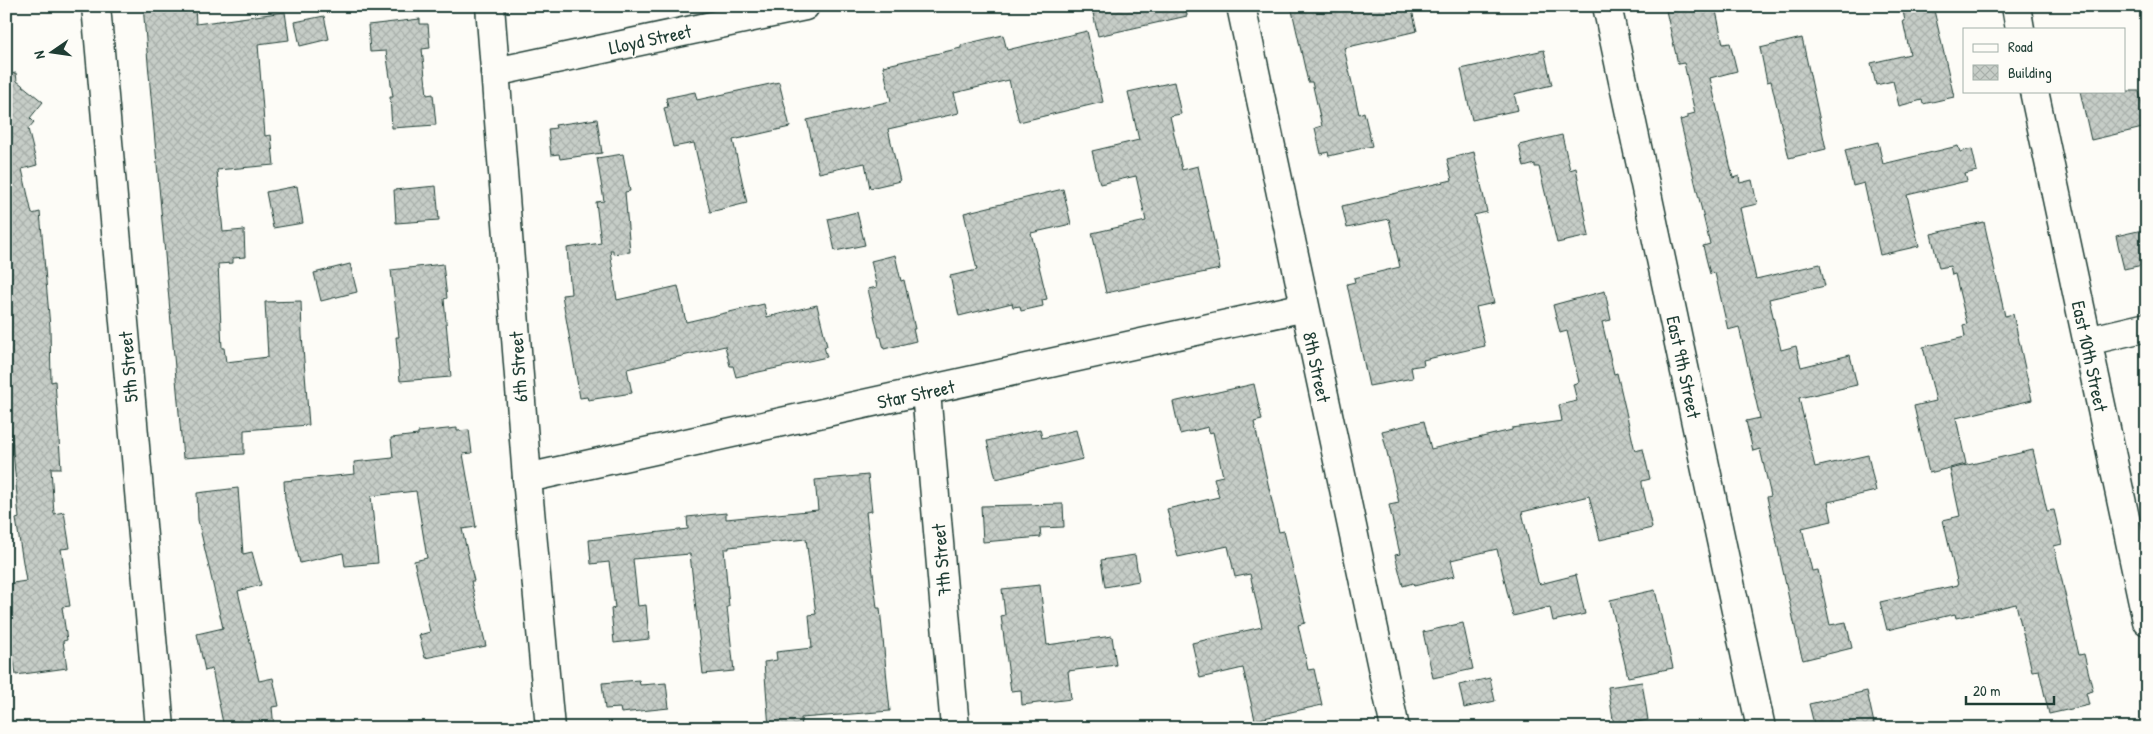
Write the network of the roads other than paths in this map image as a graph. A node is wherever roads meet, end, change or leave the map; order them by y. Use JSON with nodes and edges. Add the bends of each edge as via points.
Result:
{"nodes":[{"id":1,"x":96,"y":6,"type":"edge"},
{"id":2,"x":490,"y":6,"type":"edge"},
{"id":3,"x":805,"y":6,"type":"edge"},
{"id":4,"x":1240,"y":6,"type":"edge"},
{"id":5,"x":1607,"y":6,"type":"edge"},
{"id":6,"x":2016,"y":6,"type":"edge"},
{"id":7,"x":2020,"y":28,"type":"edge"},
{"id":8,"x":495,"y":72,"type":"junction"},
{"id":9,"x":2034,"y":92,"type":"edge"},
{"id":10,"x":1304,"y":307,"type":"junction"},
{"id":11,"x":2147,"y":328,"type":"edge"},
{"id":12,"x":2087,"y":341,"type":"junction"},
{"id":13,"x":926,"y":392,"type":"junction"},
{"id":14,"x":527,"y":478,"type":"junction"},
{"id":15,"x":2147,"y":621,"type":"edge"},
{"id":16,"x":160,"y":728,"type":"edge"},
{"id":17,"x":550,"y":728,"type":"edge"},
{"id":18,"x":955,"y":728,"type":"edge"},
{"id":19,"x":1394,"y":728,"type":"edge"},
{"id":20,"x":1761,"y":728,"type":"edge"}],
"edges":[{"from":1,"to":16,"type":"street","name":"5th Street"},
{"from":2,"to":8,"type":"street","name":"6th Street"},
{"from":3,"to":8,"type":"street","name":"Lloyd Street"},
{"from":4,"to":10,"type":"street","name":"8th Street"},
{"from":5,"to":20,"type":"street","name":"East 9th Street"},
{"from":6,"to":7,"type":"street"},
{"from":8,"to":14,"type":"street","name":"6th Street"},
{"from":9,"to":12,"type":"street","name":"East 10th Street"},
{"from":10,"to":13,"type":"street","name":"Star Street"},
{"from":10,"to":19,"type":"street","name":"8th Street"},
{"from":11,"to":12,"type":"street"},
{"from":12,"to":15,"type":"street","name":"East 10th Street"},
{"from":13,"to":14,"type":"street","name":"Star Street"},
{"from":13,"to":18,"type":"street","name":"7th Street"},
{"from":14,"to":17,"type":"street","name":"6th Street"}]}
